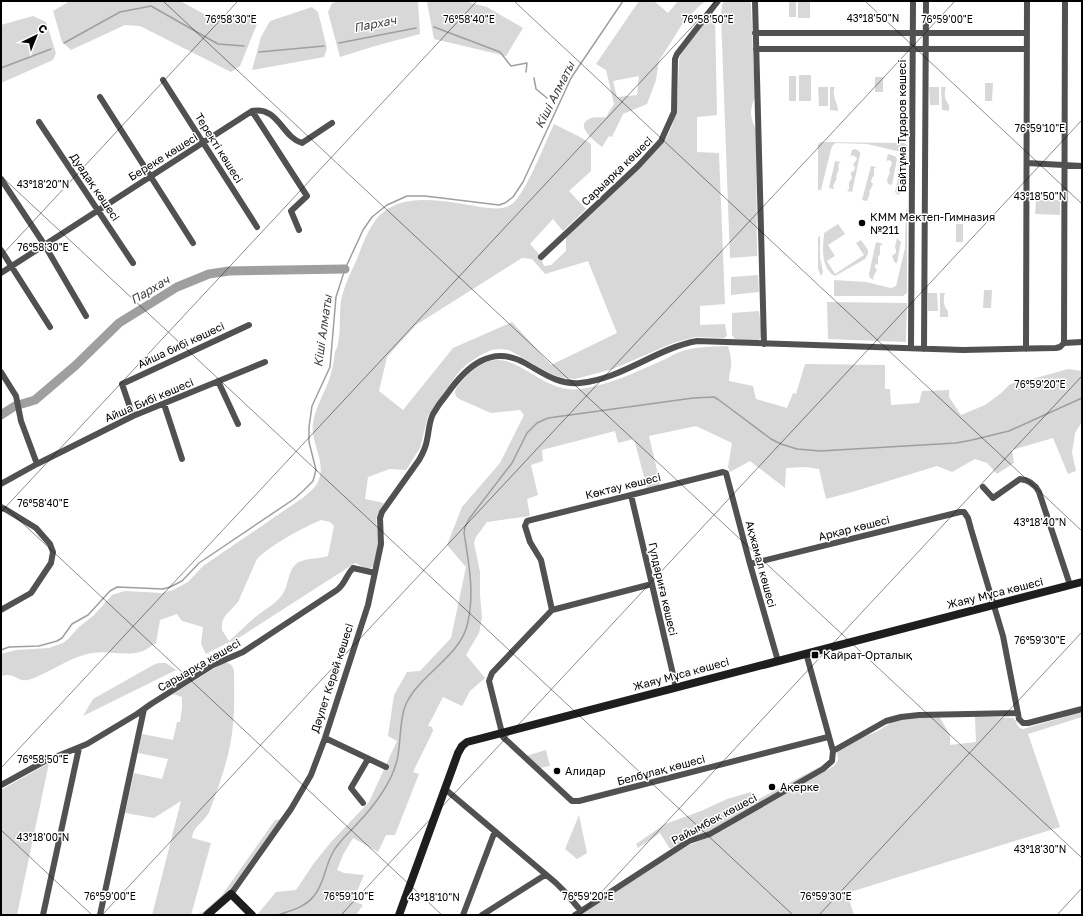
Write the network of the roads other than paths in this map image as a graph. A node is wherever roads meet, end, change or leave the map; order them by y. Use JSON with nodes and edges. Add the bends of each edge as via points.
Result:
{"nodes":[{"id":1,"x":718,"y":1,"type":"edge"},
{"id":2,"x":754,"y":1,"type":"edge"},
{"id":3,"x":913,"y":1,"type":"edge"},
{"id":4,"x":926,"y":1,"type":"edge"},
{"id":5,"x":1027,"y":1,"type":"edge"},
{"id":6,"x":1065,"y":1,"type":"edge"},
{"id":7,"x":755,"y":33,"type":"junction"},
{"id":8,"x":913,"y":33,"type":"junction"},
{"id":9,"x":926,"y":33,"type":"junction"},
{"id":10,"x":1027,"y":33,"type":"junction"},
{"id":11,"x":756,"y":49,"type":"junction"},
{"id":12,"x":913,"y":49,"type":"junction"},
{"id":13,"x":926,"y":49,"type":"junction"},
{"id":14,"x":1027,"y":49,"type":"junction"},
{"id":15,"x":163,"y":80,"type":"dead end"},
{"id":16,"x":100,"y":97,"type":"dead end"},
{"id":17,"x":252,"y":111,"type":"junction"},
{"id":18,"x":40,"y":122,"type":"dead end"},
{"id":19,"x":332,"y":123,"type":"dead end"},
{"id":20,"x":204,"y":143,"type":"junction"},
{"id":21,"x":1027,"y":163,"type":"junction"},
{"id":22,"x":1064,"y":165,"type":"junction"},
{"id":23,"x":1082,"y":166,"type":"edge"},
{"id":24,"x":151,"y":176,"type":"junction"},
{"id":25,"x":1,"y":179,"type":"edge"},
{"id":26,"x":98,"y":210,"type":"junction"},
{"id":27,"x":257,"y":227,"type":"dead end"},
{"id":28,"x":298,"y":230,"type":"dead end"},
{"id":29,"x":193,"y":243,"type":"dead end"},
{"id":30,"x":44,"y":244,"type":"junction"},
{"id":31,"x":1,"y":250,"type":"edge"},
{"id":32,"x":541,"y":257,"type":"dead end"},
{"id":33,"x":133,"y":263,"type":"dead end"},
{"id":34,"x":11,"y":266,"type":"junction"},
{"id":35,"x":1,"y":273,"type":"edge"},
{"id":36,"x":86,"y":316,"type":"dead end"},
{"id":37,"x":249,"y":325,"type":"dead end"},
{"id":38,"x":50,"y":327,"type":"dead end"},
{"id":39,"x":1082,"y":342,"type":"edge"},
{"id":40,"x":1064,"y":343,"type":"junction"},
{"id":41,"x":764,"y":344,"type":"junction"},
{"id":42,"x":911,"y":348,"type":"junction"},
{"id":43,"x":924,"y":348,"type":"junction"},
{"id":44,"x":1026,"y":349,"type":"junction"},
{"id":45,"x":265,"y":362,"type":"dead end"},
{"id":46,"x":1,"y":372,"type":"edge"},
{"id":47,"x":218,"y":381,"type":"junction"},
{"id":48,"x":164,"y":404,"type":"junction"},
{"id":49,"x":133,"y":416,"type":"junction"},
{"id":50,"x":238,"y":424,"type":"dead end"},
{"id":51,"x":182,"y":459,"type":"dead end"},
{"id":52,"x":37,"y":464,"type":"junction"},
{"id":53,"x":726,"y":473,"type":"joint"},
{"id":54,"x":1,"y":484,"type":"edge"},
{"id":55,"x":983,"y":487,"type":"dead end"},
{"id":56,"x":631,"y":495,"type":"junction"},
{"id":57,"x":1,"y":508,"type":"edge"},
{"id":58,"x":750,"y":564,"type":"junction"},
{"id":59,"x":376,"y":573,"type":"junction"},
{"id":60,"x":1082,"y":582,"type":"edge"},
{"id":61,"x":652,"y":584,"type":"junction"},
{"id":62,"x":1070,"y":585,"type":"junction"},
{"id":63,"x":994,"y":604,"type":"junction"},
{"id":64,"x":1,"y":610,"type":"edge"},
{"id":65,"x":552,"y":610,"type":"junction"},
{"id":66,"x":806,"y":653,"type":"junction"},
{"id":67,"x":778,"y":661,"type":"junction"},
{"id":68,"x":676,"y":687,"type":"junction"},
{"id":69,"x":144,"y":709,"type":"junction"},
{"id":70,"x":1082,"y":709,"type":"edge"},
{"id":71,"x":1018,"y":713,"type":"junction"},
{"id":72,"x":502,"y":732,"type":"junction"},
{"id":73,"x":828,"y":737,"type":"junction"},
{"id":74,"x":325,"y":738,"type":"junction"},
{"id":75,"x":79,"y":748,"type":"junction"},
{"id":76,"x":833,"y":751,"type":"junction"},
{"id":77,"x":368,"y":759,"type":"junction"},
{"id":78,"x":386,"y":767,"type":"dead end"},
{"id":79,"x":1,"y":785,"type":"edge"},
{"id":80,"x":445,"y":789,"type":"junction"},
{"id":81,"x":363,"y":803,"type":"dead end"},
{"id":82,"x":495,"y":831,"type":"junction"},
{"id":83,"x":545,"y":875,"type":"junction"},
{"id":84,"x":231,"y":894,"type":"junction"},
{"id":85,"x":578,"y":913,"type":"edge"},
{"id":86,"x":43,"y":915,"type":"edge"},
{"id":87,"x":100,"y":915,"type":"edge"},
{"id":88,"x":207,"y":915,"type":"edge"},
{"id":89,"x":252,"y":915,"type":"edge"},
{"id":90,"x":399,"y":915,"type":"edge"},
{"id":91,"x":463,"y":915,"type":"edge"},
{"id":92,"x":482,"y":915,"type":"edge"}],
"edges":[{"from":1,"to":32,"type":"street","name":"Сарыарқа көшесі","via":[[677,54],[674,112],[661,142]]},
{"from":2,"to":7,"type":"street"},
{"from":3,"to":8,"type":"street","name":"Байтұма Тұраров көшесі"},
{"from":4,"to":9,"type":"street","name":"Байтұма Тұраров көшесі"},
{"from":5,"to":10,"type":"street"},
{"from":6,"to":22,"type":"street"},
{"from":7,"to":8,"type":"street"},
{"from":7,"to":11,"type":"street"},
{"from":8,"to":9,"type":"street"},
{"from":8,"to":12,"type":"street","name":"Байтұма Тұраров көшесі"},
{"from":9,"to":10,"type":"street"},
{"from":9,"to":13,"type":"street","name":"Байтұма Тұраров көшесі"},
{"from":10,"to":14,"type":"street"},
{"from":11,"to":12,"type":"street"},
{"from":11,"to":41,"type":"street"},
{"from":12,"to":13,"type":"street"},
{"from":12,"to":42,"type":"street","name":"Байтұма Тұраров көшесі"},
{"from":13,"to":14,"type":"street"},
{"from":13,"to":43,"type":"street","name":"Байтұма Тұраров көшесі"},
{"from":14,"to":21,"type":"street"},
{"from":15,"to":20,"type":"street","name":"Теректі көшесі"},
{"from":16,"to":24,"type":"street"},
{"from":17,"to":19,"type":"street","via":[[269,113],[292,138],[302,143]]},
{"from":17,"to":20,"type":"street","name":"Береке көшесі"},
{"from":17,"to":28,"type":"street","via":[[307,196],[291,211]]},
{"from":18,"to":26,"type":"street","name":"Дуадақ көшесі"},
{"from":20,"to":24,"type":"street","name":"Береке көшесі"},
{"from":20,"to":27,"type":"street","name":"Теректі көшесі"},
{"from":21,"to":22,"type":"street"},
{"from":21,"to":44,"type":"street"},
{"from":22,"to":23,"type":"street"},
{"from":22,"to":40,"type":"street"},
{"from":24,"to":26,"type":"street","name":"Береке көшесі"},
{"from":24,"to":29,"type":"street"},
{"from":25,"to":30,"type":"street"},
{"from":26,"to":30,"type":"street","name":"Береке көшесі"},
{"from":26,"to":33,"type":"street","name":"Дуадақ көшесі"},
{"from":30,"to":34,"type":"street","name":"Береке көшесі"},
{"from":30,"to":36,"type":"street"},
{"from":31,"to":34,"type":"street"},
{"from":34,"to":35,"type":"street","name":"Береке көшесі"},
{"from":34,"to":38,"type":"street"},
{"from":37,"to":49,"type":"street","name":"Айша бибі көшесі","via":[[122,384]]},
{"from":39,"to":40,"type":"street","name":"Дәулет Керей көшесі"},
{"from":40,"to":44,"type":"street","name":"Дәулет Керей көшесі","via":[[1056,348]]},
{"from":41,"to":42,"type":"street","name":"Дәулет Керей көшесі"},
{"from":41,"to":59,"type":"street","name":"Дәулет Керей көшесі","via":[[690,342],[613,374],[584,383],[571,384],[555,380],[514,358],[498,356],[482,360],[456,382],[434,413],[426,446],[419,460],[382,512],[381,544]]},
{"from":42,"to":43,"type":"street","name":"Дәулет Керей көшесі"},
{"from":43,"to":44,"type":"street","name":"Дәулет Керей көшесі"},
{"from":45,"to":47,"type":"street","name":"Айша Бибі көшесі"},
{"from":46,"to":52,"type":"street","via":[[16,396],[21,421]]},
{"from":47,"to":48,"type":"street","name":"Айша Бибі көшесі"},
{"from":47,"to":50,"type":"street"},
{"from":48,"to":49,"type":"street","name":"Айша Бибі көшесі"},
{"from":48,"to":51,"type":"street"},
{"from":49,"to":52,"type":"street","name":"Айша Бибі көшесі"},
{"from":52,"to":54,"type":"street","name":"Айша Бибі көшесі"},
{"from":53,"to":56,"type":"street","name":"Көктау көшесі"},
{"from":53,"to":58,"type":"street","name":"Ақжамал көшесі"},
{"from":55,"to":62,"type":"street","via":[[993,498],[1020,479],[1034,485],[1039,492]]},
{"from":56,"to":61,"type":"street","name":"Гүлдариға көшесі"},
{"from":56,"to":65,"type":"street","name":"Көктау көшесі","via":[[526,522],[528,538],[542,565]]},
{"from":57,"to":64,"type":"street","via":[[36,528],[50,544],[53,552],[50,563],[31,593]]},
{"from":58,"to":63,"type":"street","name":"Арқар көшесі","via":[[964,512],[972,529]]},
{"from":58,"to":67,"type":"street","name":"Ақжамал көшесі"},
{"from":59,"to":69,"type":"street","name":"Сарыарқа көшесі","via":[[353,568],[337,590],[243,652],[214,665]]},
{"from":59,"to":74,"type":"street","name":"Дәулет Керей көшесі"},
{"from":60,"to":62,"type":"street","name":"Жаяу Мұса көшесі"},
{"from":61,"to":65,"type":"street"},
{"from":61,"to":68,"type":"street","name":"Гүлдариға көшесі"},
{"from":62,"to":63,"type":"street","name":"Жаяу Мұса көшесі"},
{"from":63,"to":66,"type":"street","name":"Жаяу Мұса көшесі"},
{"from":63,"to":71,"type":"street","via":[[1009,662]]},
{"from":65,"to":72,"type":"street","via":[[489,678]]},
{"from":66,"to":67,"type":"street","name":"Жаяу Мұса көшесі"},
{"from":66,"to":73,"type":"street"},
{"from":67,"to":68,"type":"street","name":"Жаяу Мұса көшесі"},
{"from":68,"to":72,"type":"street","name":"Жаяу Мұса көшесі"},
{"from":69,"to":75,"type":"street","name":"Сарыарқа көшесі"},
{"from":69,"to":87,"type":"street"},
{"from":70,"to":71,"type":"street","via":[[1023,723]]},
{"from":71,"to":76,"type":"street","via":[[894,718]]},
{"from":72,"to":73,"type":"street","name":"Белбұлақ көшесі","via":[[503,737],[576,802]]},
{"from":72,"to":80,"type":"street","name":"Жаяу Мұса көшесі","via":[[471,740],[462,746]]},
{"from":73,"to":76,"type":"street"},
{"from":74,"to":77,"type":"street"},
{"from":74,"to":84,"type":"street","name":"Дәулет Керей көшесі","via":[[312,775],[302,792]]},
{"from":75,"to":79,"type":"street","name":"Сарыарқа көшесі","via":[[43,762]]},
{"from":75,"to":86,"type":"street"},
{"from":76,"to":85,"type":"street","name":"Райымбек көшесі","via":[[832,761],[824,769],[704,836],[689,841]]},
{"from":77,"to":78,"type":"street"},
{"from":77,"to":81,"type":"street","via":[[351,788]]},
{"from":80,"to":82,"type":"street"},
{"from":80,"to":90,"type":"street","name":"Жаяу Мұса көшесі"},
{"from":82,"to":83,"type":"street"},
{"from":82,"to":91,"type":"street"},
{"from":83,"to":85,"type":"street","via":[[565,892]]},
{"from":83,"to":92,"type":"street"},
{"from":84,"to":88,"type":"street","name":"Дәулет Керей көшесі"},
{"from":84,"to":89,"type":"street"}]}
